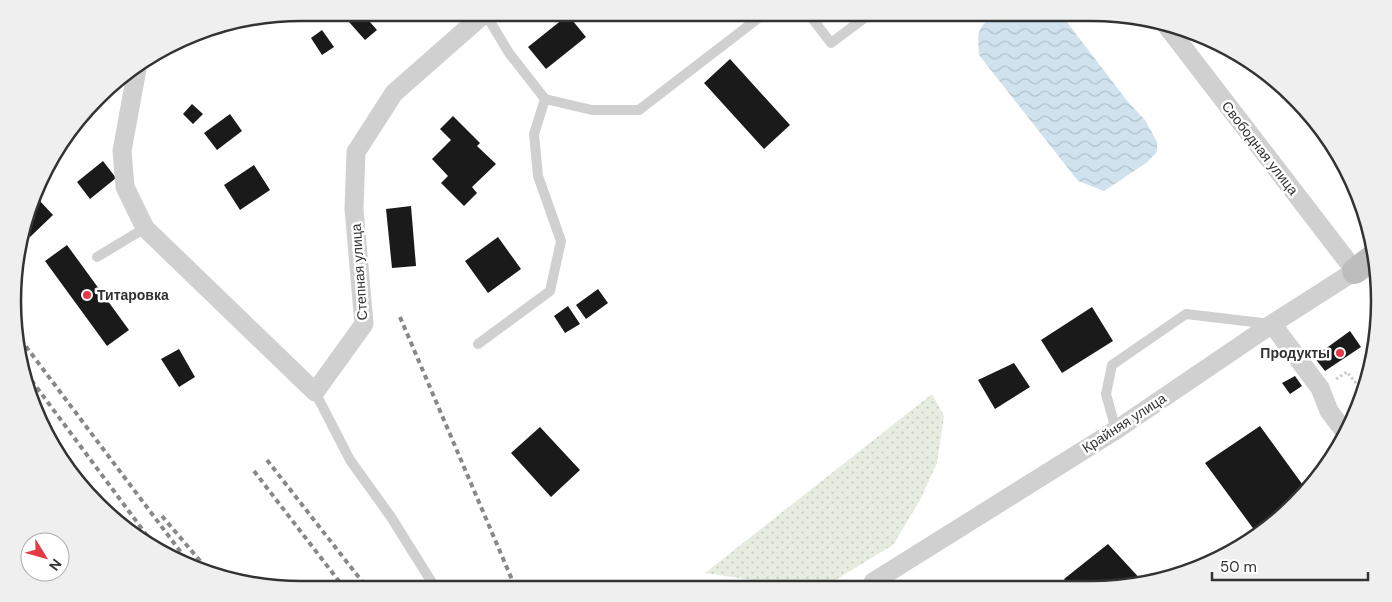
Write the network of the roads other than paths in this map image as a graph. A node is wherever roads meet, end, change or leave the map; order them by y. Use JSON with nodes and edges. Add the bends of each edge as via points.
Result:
{"nodes":[{"id":1,"x":476,"y":21,"type":"edge"},
{"id":2,"x":490,"y":21,"type":"edge"},
{"id":3,"x":753,"y":21,"type":"edge"},
{"id":4,"x":815,"y":21,"type":"edge"},
{"id":5,"x":859,"y":21,"type":"edge"},
{"id":6,"x":1173,"y":34,"type":"edge"},
{"id":7,"x":136,"y":75,"type":"edge"},
{"id":8,"x":545,"y":99,"type":"junction"},
{"id":9,"x":145,"y":228,"type":"junction"},
{"id":10,"x":97,"y":257,"type":"dead end"},
{"id":11,"x":1364,"y":264,"type":"edge"},
{"id":12,"x":1272,"y":324,"type":"junction"},
{"id":13,"x":478,"y":344,"type":"dead end"},
{"id":14,"x":315,"y":392,"type":"junction"},
{"id":15,"x":1341,"y":427,"type":"edge"},
{"id":16,"x":1116,"y":430,"type":"junction"},
{"id":17,"x":431,"y":581,"type":"edge"},
{"id":18,"x":879,"y":581,"type":"edge"}],
"edges":[{"from":1,"to":14,"type":"street","name":"Степная улица","via":[[394,92],[356,152],[354,209],[364,324]]},
{"from":2,"to":8,"type":"lane","via":[[509,53]]},
{"from":3,"to":8,"type":"lane","via":[[639,110],[592,110]]},
{"from":4,"to":5,"type":"lane","via":[[831,43]]},
{"from":6,"to":11,"type":"street","name":"Свободная улица"},
{"from":7,"to":9,"type":"street","via":[[122,151],[125,188]]},
{"from":8,"to":13,"type":"lane","via":[[534,134],[538,176],[561,241],[550,291]]},
{"from":9,"to":10,"type":"lane"},
{"from":9,"to":14,"type":"street"},
{"from":11,"to":12,"type":"street","name":"Крайняя улица"},
{"from":12,"to":15,"type":"street","via":[[1320,388],[1329,411]]},
{"from":12,"to":16,"type":"street","name":"Крайняя улица"},
{"from":12,"to":16,"type":"lane","via":[[1186,314],[1112,365],[1106,394]]},
{"from":14,"to":17,"type":"lane","via":[[350,460]]},
{"from":16,"to":18,"type":"street","name":"Крайняя улица"}]}
